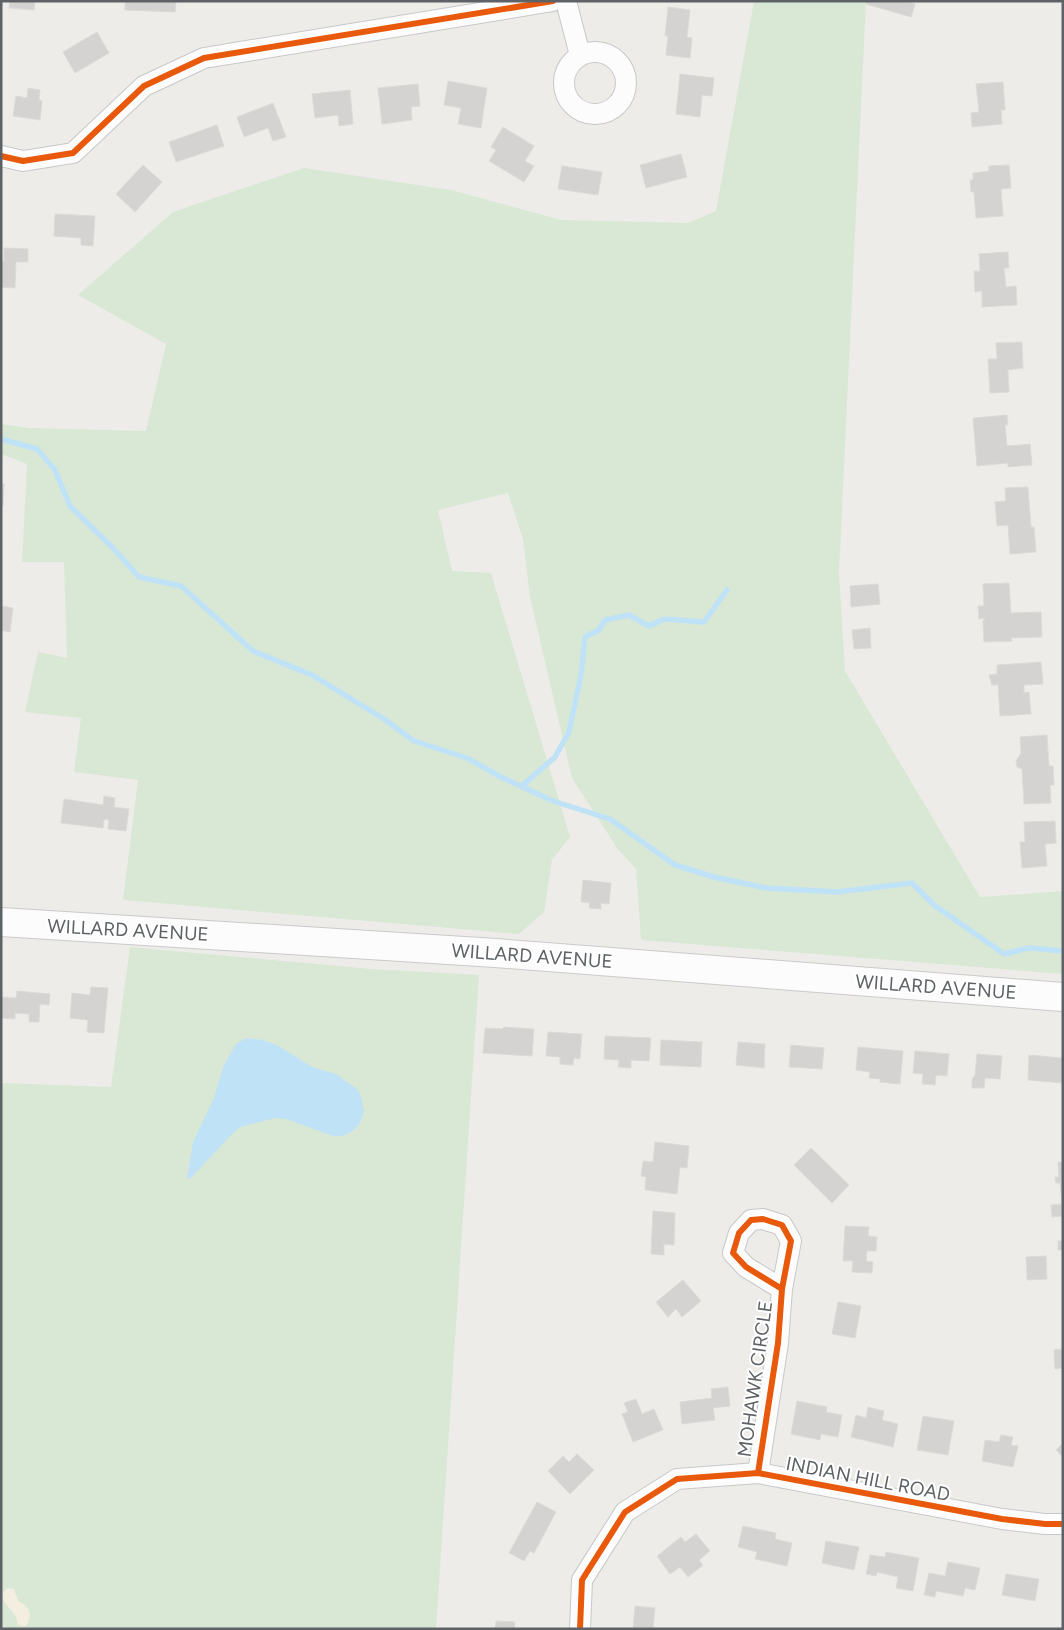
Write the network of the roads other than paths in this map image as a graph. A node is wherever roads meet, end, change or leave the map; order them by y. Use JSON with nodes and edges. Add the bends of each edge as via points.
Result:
{"nodes":[{"id":1,"x":553,"y":1,"type":"edge"},
{"id":2,"x":566,"y":1,"type":"edge"},
{"id":3,"x":580,"y":55,"type":"dead end"},
{"id":4,"x":1,"y":156,"type":"edge"},
{"id":5,"x":1,"y":922,"type":"edge"},
{"id":6,"x":1063,"y":997,"type":"edge"},
{"id":7,"x":782,"y":1289,"type":"dead end"},
{"id":8,"x":758,"y":1473,"type":"junction"},
{"id":9,"x":1063,"y":1524,"type":"edge"},
{"id":10,"x":580,"y":1629,"type":"edge"}],
"edges":[{"from":1,"to":4,"type":"street","via":[[204,58],[144,86],[73,153],[23,161]]},
{"from":2,"to":3,"type":"street"},
{"from":5,"to":6,"type":"main road","name":"WILLARD AVENUE","via":[[496,953]]},
{"from":7,"to":8,"type":"street","name":"MOHAWK CIRCLE","via":[[778,1344]]},
{"from":8,"to":9,"type":"street","name":"INDIAN HILL ROAD","via":[[1002,1519]]},
{"from":8,"to":10,"type":"street","name":"INDIAN HILL ROAD","via":[[677,1479],[625,1512],[582,1580]]}]}
